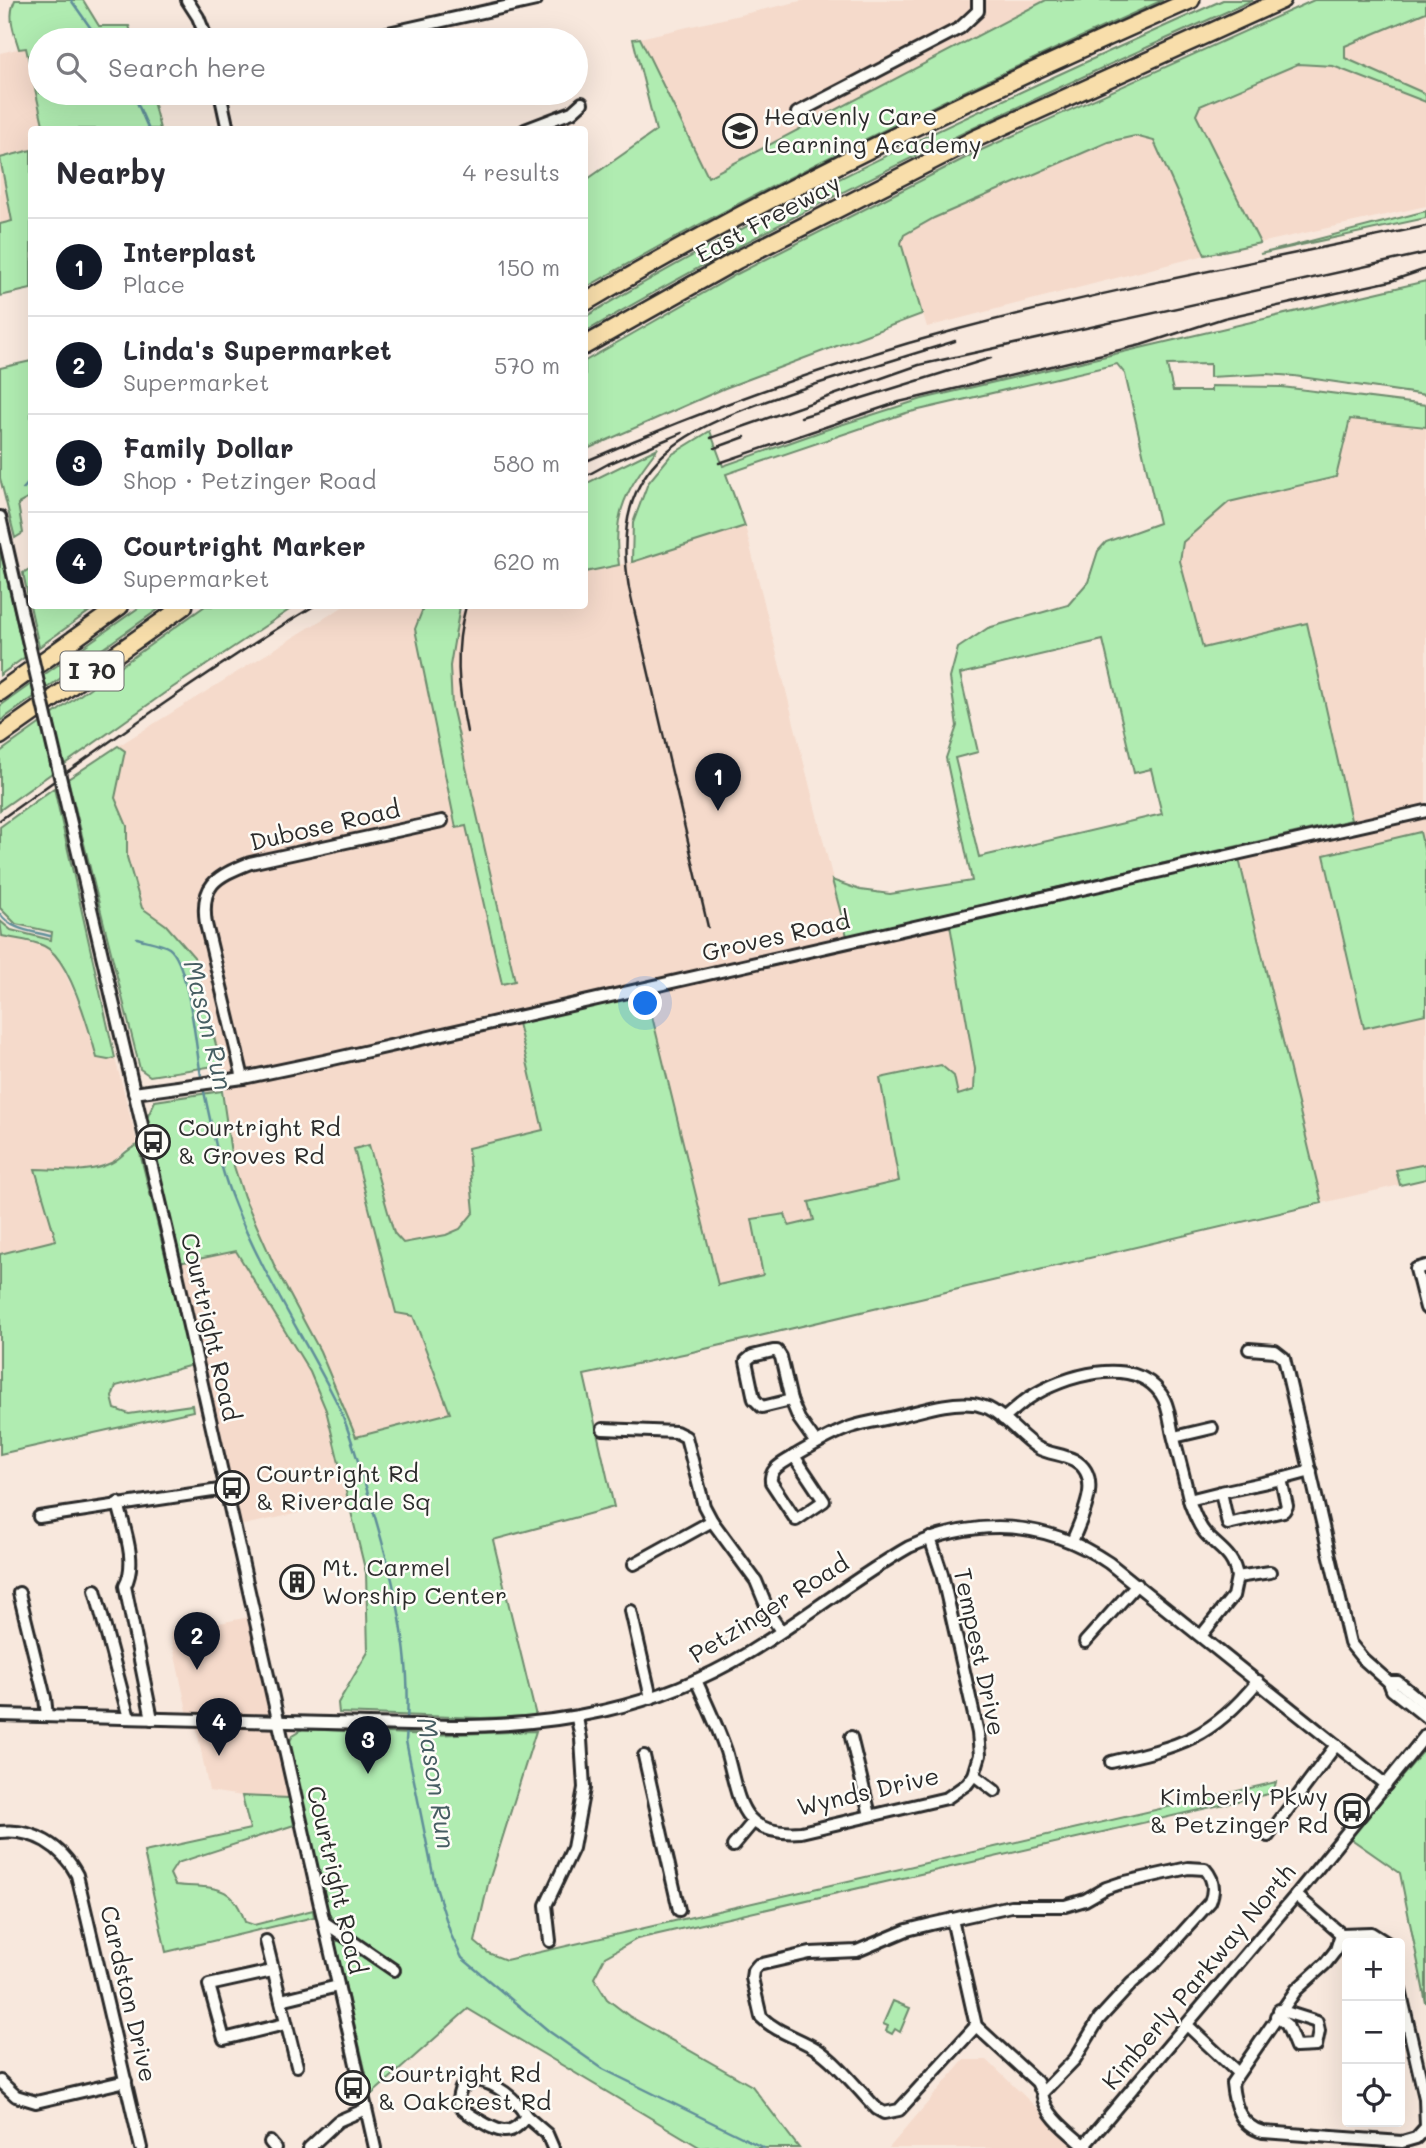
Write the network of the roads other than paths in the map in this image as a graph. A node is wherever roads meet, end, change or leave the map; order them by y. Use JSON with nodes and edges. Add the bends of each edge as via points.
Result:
{"nodes":[{"id":1,"x":187,"y":0,"type":"edge"},
{"id":2,"x":537,"y":0,"type":"edge"},
{"id":3,"x":978,"y":0,"type":"edge"},
{"id":4,"x":1191,"y":0,"type":"edge"},
{"id":5,"x":1282,"y":0,"type":"edge"},
{"id":6,"x":202,"y":28,"type":"edge"},
{"id":7,"x":411,"y":28,"type":"edge"},
{"id":8,"x":223,"y":105,"type":"edge"},
{"id":9,"x":580,"y":105,"type":"edge"},
{"id":10,"x":797,"y":113,"type":"dead end"},
{"id":11,"x":227,"y":126,"type":"edge"},
{"id":12,"x":535,"y":126,"type":"edge"},
{"id":13,"x":588,"y":301,"type":"edge"},
{"id":14,"x":588,"y":344,"type":"edge"},
{"id":15,"x":0,"y":517,"type":"edge"},
{"id":16,"x":116,"y":609,"type":"edge"},
{"id":17,"x":180,"y":609,"type":"edge"},
{"id":18,"x":0,"y":692,"type":"edge"},
{"id":19,"x":0,"y":736,"type":"edge"},
{"id":20,"x":1426,"y":811,"type":"edge"},
{"id":21,"x":442,"y":821,"type":"dead end"},
{"id":22,"x":243,"y":1078,"type":"junction"},
{"id":23,"x":134,"y":1093,"type":"junction"},
{"id":24,"x":1426,"y":1266,"type":"edge"},
{"id":25,"x":1426,"y":1308,"type":"edge"},
{"id":26,"x":1249,"y":1349,"type":"dead end"},
{"id":27,"x":790,"y":1400,"type":"junction"},
{"id":28,"x":1003,"y":1419,"type":"junction"},
{"id":29,"x":1212,"y":1428,"type":"dead end"},
{"id":30,"x":603,"y":1429,"type":"dead end"},
{"id":31,"x":1174,"y":1437,"type":"junction"},
{"id":32,"x":816,"y":1443,"type":"junction"},
{"id":33,"x":794,"y":1456,"type":"junction"},
{"id":34,"x":1311,"y":1471,"type":"junction"},
{"id":35,"x":1281,"y":1479,"type":"junction"},
{"id":36,"x":226,"y":1489,"type":"junction"},
{"id":37,"x":1221,"y":1493,"type":"junction"},
{"id":38,"x":1189,"y":1500,"type":"junction"},
{"id":39,"x":118,"y":1503,"type":"junction"},
{"id":40,"x":39,"y":1517,"type":"dead end"},
{"id":41,"x":712,"y":1521,"type":"junction"},
{"id":42,"x":930,"y":1538,"type":"junction"},
{"id":43,"x":1072,"y":1542,"type":"junction"},
{"id":44,"x":634,"y":1564,"type":"dead end"},
{"id":45,"x":1270,"y":1572,"type":"dead end"},
{"id":46,"x":1237,"y":1577,"type":"junction"},
{"id":47,"x":1137,"y":1584,"type":"junction"},
{"id":48,"x":95,"y":1590,"type":"dead end"},
{"id":49,"x":19,"y":1593,"type":"dead end"},
{"id":50,"x":631,"y":1611,"type":"dead end"},
{"id":51,"x":781,"y":1631,"type":"junction"},
{"id":52,"x":1201,"y":1636,"type":"junction"},
{"id":53,"x":1085,"y":1642,"type":"dead end"},
{"id":54,"x":696,"y":1680,"type":"junction"},
{"id":55,"x":1258,"y":1681,"type":"junction"},
{"id":56,"x":1389,"y":1682,"type":"junction"},
{"id":57,"x":651,"y":1698,"type":"junction"},
{"id":58,"x":1426,"y":1705,"type":"edge"},
{"id":59,"x":0,"y":1715,"type":"edge"},
{"id":60,"x":47,"y":1716,"type":"junction"},
{"id":61,"x":1426,"y":1717,"type":"edge"},
{"id":62,"x":129,"y":1718,"type":"junction"},
{"id":63,"x":152,"y":1718,"type":"junction"},
{"id":64,"x":577,"y":1718,"type":"junction"},
{"id":65,"x":278,"y":1720,"type":"junction"},
{"id":66,"x":1426,"y":1735,"type":"edge"},
{"id":67,"x":852,"y":1737,"type":"dead end"},
{"id":68,"x":1336,"y":1745,"type":"junction"},
{"id":69,"x":643,"y":1756,"type":"dead end"},
{"id":70,"x":1111,"y":1762,"type":"dead end"},
{"id":71,"x":974,"y":1775,"type":"junction"},
{"id":72,"x":1385,"y":1785,"type":"junction"},
{"id":73,"x":995,"y":1791,"type":"dead end"},
{"id":74,"x":870,"y":1815,"type":"junction"},
{"id":75,"x":753,"y":1822,"type":"junction"},
{"id":76,"x":0,"y":1832,"type":"edge"},
{"id":77,"x":1268,"y":1836,"type":"dead end"},
{"id":78,"x":733,"y":1846,"type":"dead end"},
{"id":79,"x":1296,"y":1895,"type":"junction"},
{"id":80,"x":679,"y":1910,"type":"dead end"},
{"id":81,"x":952,"y":1919,"type":"junction"},
{"id":82,"x":324,"y":1922,"type":"junction"},
{"id":83,"x":1341,"y":1934,"type":"junction"},
{"id":84,"x":1379,"y":1938,"type":"edge"},
{"id":85,"x":266,"y":1941,"type":"dead end"},
{"id":86,"x":550,"y":1941,"type":"dead end"},
{"id":87,"x":394,"y":1969,"type":"dead end"},
{"id":88,"x":272,"y":1971,"type":"junction"},
{"id":89,"x":338,"y":1986,"type":"junction"},
{"id":90,"x":281,"y":2000,"type":"junction"},
{"id":91,"x":1403,"y":2001,"type":"edge"},
{"id":92,"x":285,"y":2024,"type":"junction"},
{"id":93,"x":1187,"y":2025,"type":"junction"},
{"id":94,"x":976,"y":2026,"type":"junction"},
{"id":95,"x":297,"y":2066,"type":"dead end"},
{"id":96,"x":1237,"y":2072,"type":"junction"},
{"id":97,"x":0,"y":2081,"type":"edge"},
{"id":98,"x":126,"y":2081,"type":"junction"},
{"id":99,"x":1042,"y":2092,"type":"junction"},
{"id":100,"x":366,"y":2109,"type":"junction"},
{"id":101,"x":526,"y":2116,"type":"junction"},
{"id":102,"x":1084,"y":2147,"type":"edge"},
{"id":103,"x":141,"y":2148,"type":"edge"},
{"id":104,"x":309,"y":2148,"type":"edge"},
{"id":105,"x":375,"y":2148,"type":"edge"},
{"id":106,"x":552,"y":2148,"type":"edge"}],
"edges":[{"from":1,"to":6,"type":"street"},
{"from":2,"to":7,"type":"street"},
{"from":3,"to":10,"type":"street","via":[[978,11],[960,28]]},
{"from":4,"to":13,"type":"highway","name":"East Freeway","via":[[862,153]]},
{"from":5,"to":14,"type":"highway","name":"East Freeway","via":[[965,144],[737,260]]},
{"from":8,"to":11,"type":"street"},
{"from":9,"to":12,"type":"street"},
{"from":15,"to":23,"type":"street","name":"Courtright Road","bridge":true},
{"from":16,"to":18,"type":"highway","number":"I 70"},
{"from":17,"to":19,"type":"highway","number":"I 70"},
{"from":20,"to":22,"type":"street","name":"Groves Road"},
{"from":21,"to":22,"type":"street","name":"Dubose Road","via":[[250,863],[209,887],[203,905],[206,924]]},
{"from":22,"to":23,"type":"street","name":"Groves Road"},
{"from":23,"to":36,"type":"street","name":"Courtright Road"},
{"from":24,"to":25,"type":"street","via":[[1416,1269]]},
{"from":26,"to":34,"type":"street","via":[[1275,1351],[1284,1358]]},
{"from":27,"to":27,"type":"street","via":[[780,1354],[774,1350],[748,1358],[755,1403],[762,1407]]},
{"from":27,"to":32,"type":"street"},
{"from":28,"to":31,"type":"street","via":[[1029,1398],[1056,1385],[1104,1372],[1128,1371],[1150,1382],[1161,1394]]},
{"from":28,"to":32,"type":"street","via":[[973,1404],[940,1407],[853,1426]]},
{"from":28,"to":43,"type":"street","via":[[1024,1439],[1044,1451],[1066,1456],[1086,1472],[1088,1498]]},
{"from":29,"to":31,"type":"street"},
{"from":30,"to":41,"type":"street","via":[[676,1432],[686,1437]]},
{"from":31,"to":38,"type":"street"},
{"from":32,"to":33,"type":"street"},
{"from":33,"to":33,"type":"street","via":[[770,1476],[796,1520],[824,1501]]},
{"from":34,"to":35,"type":"street"},
{"from":34,"to":56,"type":"street","via":[[1350,1643]]},
{"from":35,"to":37,"type":"street"},
{"from":35,"to":37,"type":"street","via":[[1287,1506],[1281,1513],[1228,1524]]},
{"from":36,"to":39,"type":"street"},
{"from":36,"to":65,"type":"street","name":"Courtright Road"},
{"from":37,"to":38,"type":"street"},
{"from":38,"to":46,"type":"street","via":[[1205,1533],[1228,1553]]},
{"from":39,"to":40,"type":"street"},
{"from":39,"to":63,"type":"street","via":[[131,1561],[131,1576],[125,1586]]},
{"from":41,"to":44,"type":"street"},
{"from":41,"to":51,"type":"street","via":[[756,1580]]},
{"from":42,"to":43,"type":"street","name":"Petzinger Road","via":[[964,1529],[1011,1527]]},
{"from":42,"to":51,"type":"street","name":"Petzinger Road","via":[[889,1558]]},
{"from":42,"to":71,"type":"street","name":"Tempest Drive","via":[[978,1733],[980,1755]]},
{"from":43,"to":47,"type":"street","name":"Petzinger Road","via":[[1094,1552]]},
{"from":45,"to":46,"type":"street"},
{"from":46,"to":52,"type":"street","via":[[1233,1596]]},
{"from":47,"to":52,"type":"street","name":"Petzinger Road"},
{"from":47,"to":53,"type":"street"},
{"from":48,"to":62,"type":"street"},
{"from":49,"to":60,"type":"street"},
{"from":50,"to":57,"type":"street"},
{"from":51,"to":54,"type":"street","name":"Petzinger Road"},
{"from":52,"to":55,"type":"street","name":"Petzinger Road"},
{"from":54,"to":57,"type":"street","name":"Petzinger Road"},
{"from":54,"to":75,"type":"street","via":[[723,1743],[737,1798]]},
{"from":55,"to":68,"type":"street","name":"Petzinger Road"},
{"from":55,"to":70,"type":"street","via":[[1209,1730],[1166,1749]]},
{"from":56,"to":58,"type":"street","via":[[1398,1682]]},
{"from":56,"to":61,"type":"street","via":[[1392,1690]]},
{"from":57,"to":64,"type":"street","name":"Petzinger Road"},
{"from":59,"to":60,"type":"street","name":"Petzinger Road"},
{"from":60,"to":62,"type":"street","name":"Petzinger Road"},
{"from":62,"to":63,"type":"street","name":"Petzinger Road"},
{"from":63,"to":65,"type":"street","name":"Petzinger Road"},
{"from":64,"to":65,"type":"street","name":"Petzinger Road","via":[[483,1726]]},
{"from":64,"to":86,"type":"street","via":[[584,1788],[573,1848],[546,1905]]},
{"from":65,"to":82,"type":"street","name":"Courtright Road"},
{"from":66,"to":72,"type":"street","name":"Kimberly Parkway North"},
{"from":67,"to":74,"type":"street"},
{"from":68,"to":72,"type":"street","name":"Petzinger Road"},
{"from":68,"to":77,"type":"street"},
{"from":69,"to":80,"type":"street"},
{"from":71,"to":73,"type":"street"},
{"from":71,"to":74,"type":"street","name":"Wynds Drive","via":[[947,1797]]},
{"from":72,"to":79,"type":"street","name":"Kimberly Parkway North"},
{"from":74,"to":75,"type":"street","name":"Wynds Drive","via":[[790,1832]]},
{"from":75,"to":78,"type":"street"},
{"from":76,"to":98,"type":"street","name":"Cardston Drive","via":[[27,1833],[52,1845],[71,1864],[82,1888]]},
{"from":79,"to":83,"type":"street"},
{"from":79,"to":93,"type":"street","name":"Kimberly Parkway North"},
{"from":81,"to":94,"type":"street"},
{"from":81,"to":94,"type":"street","via":[[907,1930],[856,1951],[810,1953],[758,1965],[752,1978],[761,2017],[817,2049],[884,2113],[899,2110]]},
{"from":81,"to":99,"type":"street","via":[[1011,1906],[1065,1906],[1121,1883],[1188,1868],[1210,1875],[1210,1902],[1098,2019],[1075,2059]]},
{"from":82,"to":87,"type":"street"},
{"from":82,"to":89,"type":"street","name":"Courtright Road"},
{"from":83,"to":84,"type":"street","via":[[1371,1933]]},
{"from":83,"to":96,"type":"street","via":[[1326,1964],[1296,1990]]},
{"from":85,"to":88,"type":"street"},
{"from":88,"to":90,"type":"street"},
{"from":88,"to":92,"type":"street","via":[[209,1985],[224,2039]]},
{"from":89,"to":90,"type":"street"},
{"from":89,"to":100,"type":"street","name":"Courtright Road"},
{"from":90,"to":92,"type":"street"},
{"from":91,"to":96,"type":"street","via":[[1425,2098],[1426,2127],[1416,2138],[1402,2142],[1252,2129],[1234,2104],[1231,2083]]},
{"from":92,"to":95,"type":"street"},
{"from":93,"to":96,"type":"street"},
{"from":93,"to":102,"type":"street","name":"Kimberly Parkway North"},
{"from":94,"to":99,"type":"street","via":[[1029,2074]]},
{"from":97,"to":98,"type":"street","via":[[29,2101]]},
{"from":98,"to":103,"type":"street","name":"Cardston Drive"},
{"from":99,"to":102,"type":"street","via":[[1048,2111]]},
{"from":100,"to":104,"type":"street","via":[[338,2121]]},
{"from":100,"to":105,"type":"street","name":"Courtright Road"},
{"from":101,"to":101,"type":"street","via":[[514,2129],[498,2131],[466,2112],[460,2105],[460,2088],[467,2082],[484,2081],[519,2103]]},
{"from":101,"to":106,"type":"street","via":[[547,2134]]}]}
